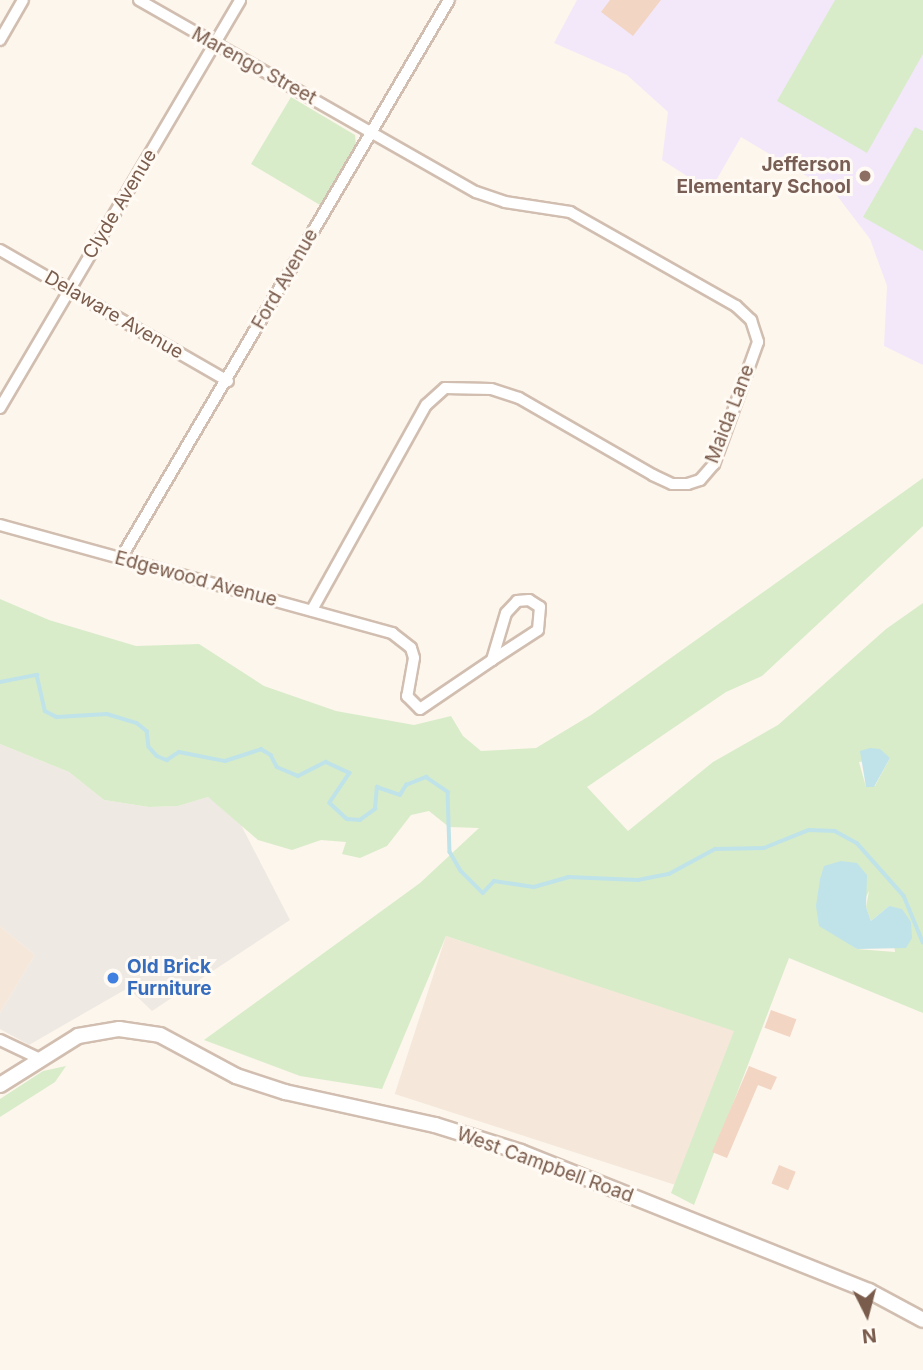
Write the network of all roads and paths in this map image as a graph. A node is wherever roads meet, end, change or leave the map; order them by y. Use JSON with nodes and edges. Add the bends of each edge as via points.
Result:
{"nodes":[{"id":1,"x":23,"y":0,"type":"edge"},
{"id":2,"x":139,"y":0,"type":"edge"},
{"id":3,"x":240,"y":0,"type":"edge"},
{"id":4,"x":449,"y":0,"type":"edge"},
{"id":5,"x":0,"y":40,"type":"edge"},
{"id":6,"x":214,"y":44,"type":"junction"},
{"id":7,"x":370,"y":130,"type":"junction"},
{"id":8,"x":0,"y":250,"type":"edge"},
{"id":9,"x":69,"y":289,"type":"junction"},
{"id":10,"x":228,"y":381,"type":"junction"},
{"id":11,"x":0,"y":408,"type":"edge"},
{"id":12,"x":0,"y":526,"type":"edge"},
{"id":13,"x":121,"y":558,"type":"junction"},
{"id":14,"x":312,"y":610,"type":"junction"},
{"id":15,"x":492,"y":660,"type":"junction"},
{"id":16,"x":0,"y":1040,"type":"edge"},
{"id":17,"x":38,"y":1058,"type":"junction"},
{"id":18,"x":0,"y":1085,"type":"edge"},
{"id":19,"x":923,"y":1320,"type":"edge"}],
"edges":[{"from":1,"to":5,"type":"street"},
{"from":2,"to":6,"type":"street","name":"Marengo Street"},
{"from":3,"to":6,"type":"street","name":"Clyde Avenue"},
{"from":4,"to":7,"type":"street","name":"Ford Avenue"},
{"from":6,"to":7,"type":"street","name":"Marengo Street"},
{"from":6,"to":9,"type":"street","name":"Clyde Avenue"},
{"from":7,"to":10,"type":"street","name":"Ford Avenue"},
{"from":7,"to":14,"type":"street","name":"Maida Lane","via":[[476,192],[505,202],[570,212],[736,306],[751,320],[758,342],[714,464],[700,480],[688,484],[672,484],[653,475],[519,398],[491,389],[445,388],[425,405]]},
{"from":8,"to":9,"type":"street","name":"Delaware Avenue"},
{"from":9,"to":10,"type":"street","name":"Delaware Avenue"},
{"from":9,"to":11,"type":"street","name":"Clyde Avenue"},
{"from":10,"to":13,"type":"street","name":"Ford Avenue"},
{"from":12,"to":13,"type":"street","name":"Edgewood Avenue"},
{"from":13,"to":14,"type":"street","name":"Edgewood Avenue"},
{"from":14,"to":15,"type":"street","name":"Edgewood Avenue","via":[[392,633],[411,648],[414,658],[407,696],[420,709]]},
{"from":15,"to":15,"type":"street","via":[[537,630],[540,607],[529,600],[517,601],[506,613]]},
{"from":16,"to":17,"type":"street"},
{"from":17,"to":18,"type":"street"},
{"from":17,"to":19,"type":"street","name":"West Campbell Road","via":[[78,1037],[107,1030],[160,1035],[236,1076],[285,1092],[435,1125],[521,1152],[869,1291]]}]}
